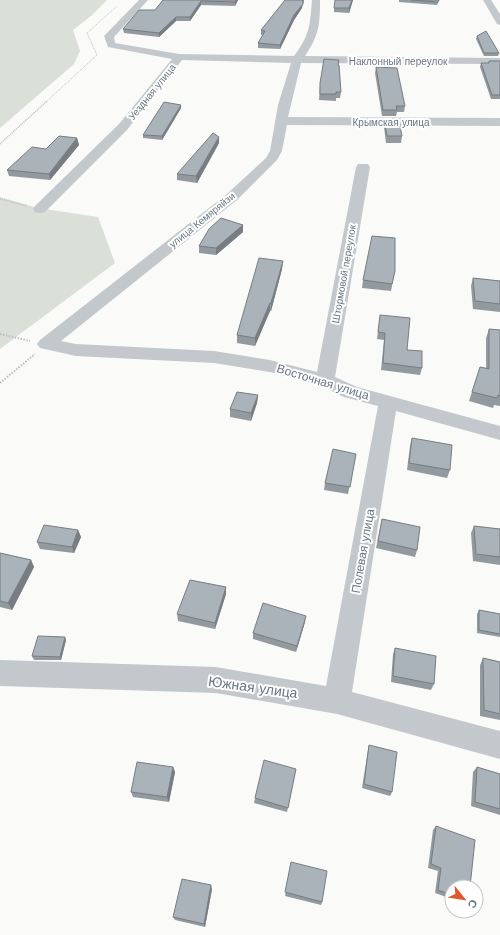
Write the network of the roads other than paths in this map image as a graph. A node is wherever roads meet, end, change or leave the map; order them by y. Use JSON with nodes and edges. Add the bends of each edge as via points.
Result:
{"nodes":[{"id":1,"x":144,"y":0,"type":"edge"},
{"id":2,"x":316,"y":0,"type":"edge"},
{"id":3,"x":487,"y":0,"type":"edge"},
{"id":4,"x":500,"y":22,"type":"edge"},
{"id":5,"x":179,"y":57,"type":"junction"},
{"id":6,"x":297,"y":60,"type":"junction"},
{"id":7,"x":500,"y":61,"type":"edge"},
{"id":8,"x":282,"y":121,"type":"junction"},
{"id":9,"x":500,"y":122,"type":"edge"},
{"id":10,"x":363,"y":167,"type":"dead end"},
{"id":11,"x":40,"y":209,"type":"road end"},
{"id":12,"x":46,"y":344,"type":"joint"},
{"id":13,"x":325,"y":380,"type":"junction"},
{"id":14,"x":388,"y":402,"type":"junction"},
{"id":15,"x":500,"y":433,"type":"edge"},
{"id":16,"x":0,"y":673,"type":"edge"},
{"id":17,"x":337,"y":701,"type":"junction"},
{"id":18,"x":500,"y":745,"type":"edge"}],
"edges":[{"from":1,"to":5,"type":"street","via":[[109,36],[111,45]]},
{"from":2,"to":6,"type":"street","name":"улица Кемяряйзи","via":[[315,26],[309,43]]},
{"from":3,"to":4,"type":"street"},
{"from":5,"to":6,"type":"street","name":"Уездная улица"},
{"from":5,"to":11,"type":"street","name":"Уездная улица","via":[[124,127]]},
{"from":6,"to":7,"type":"street","name":"Наклонный переулок"},
{"from":6,"to":8,"type":"street","name":"улица Кемяряйзи"},
{"from":8,"to":9,"type":"street","name":"Крымская улица"},
{"from":8,"to":12,"type":"street","name":"улица Кемяряйзи","via":[[276,151],[262,169],[232,197]]},
{"from":10,"to":13,"type":"street","name":"Штормовой переулок"},
{"from":12,"to":13,"type":"street","name":"Восточная улица","via":[[76,350],[214,357],[270,366]]},
{"from":13,"to":14,"type":"street","name":"Восточная улица","via":[[351,392]]},
{"from":14,"to":15,"type":"street","name":"Восточная улица"},
{"from":14,"to":17,"type":"street","name":"Полевая улица"},
{"from":16,"to":17,"type":"street","name":"Южная улица","via":[[216,680]]},
{"from":17,"to":18,"type":"street","name":"Южная улица"}]}
